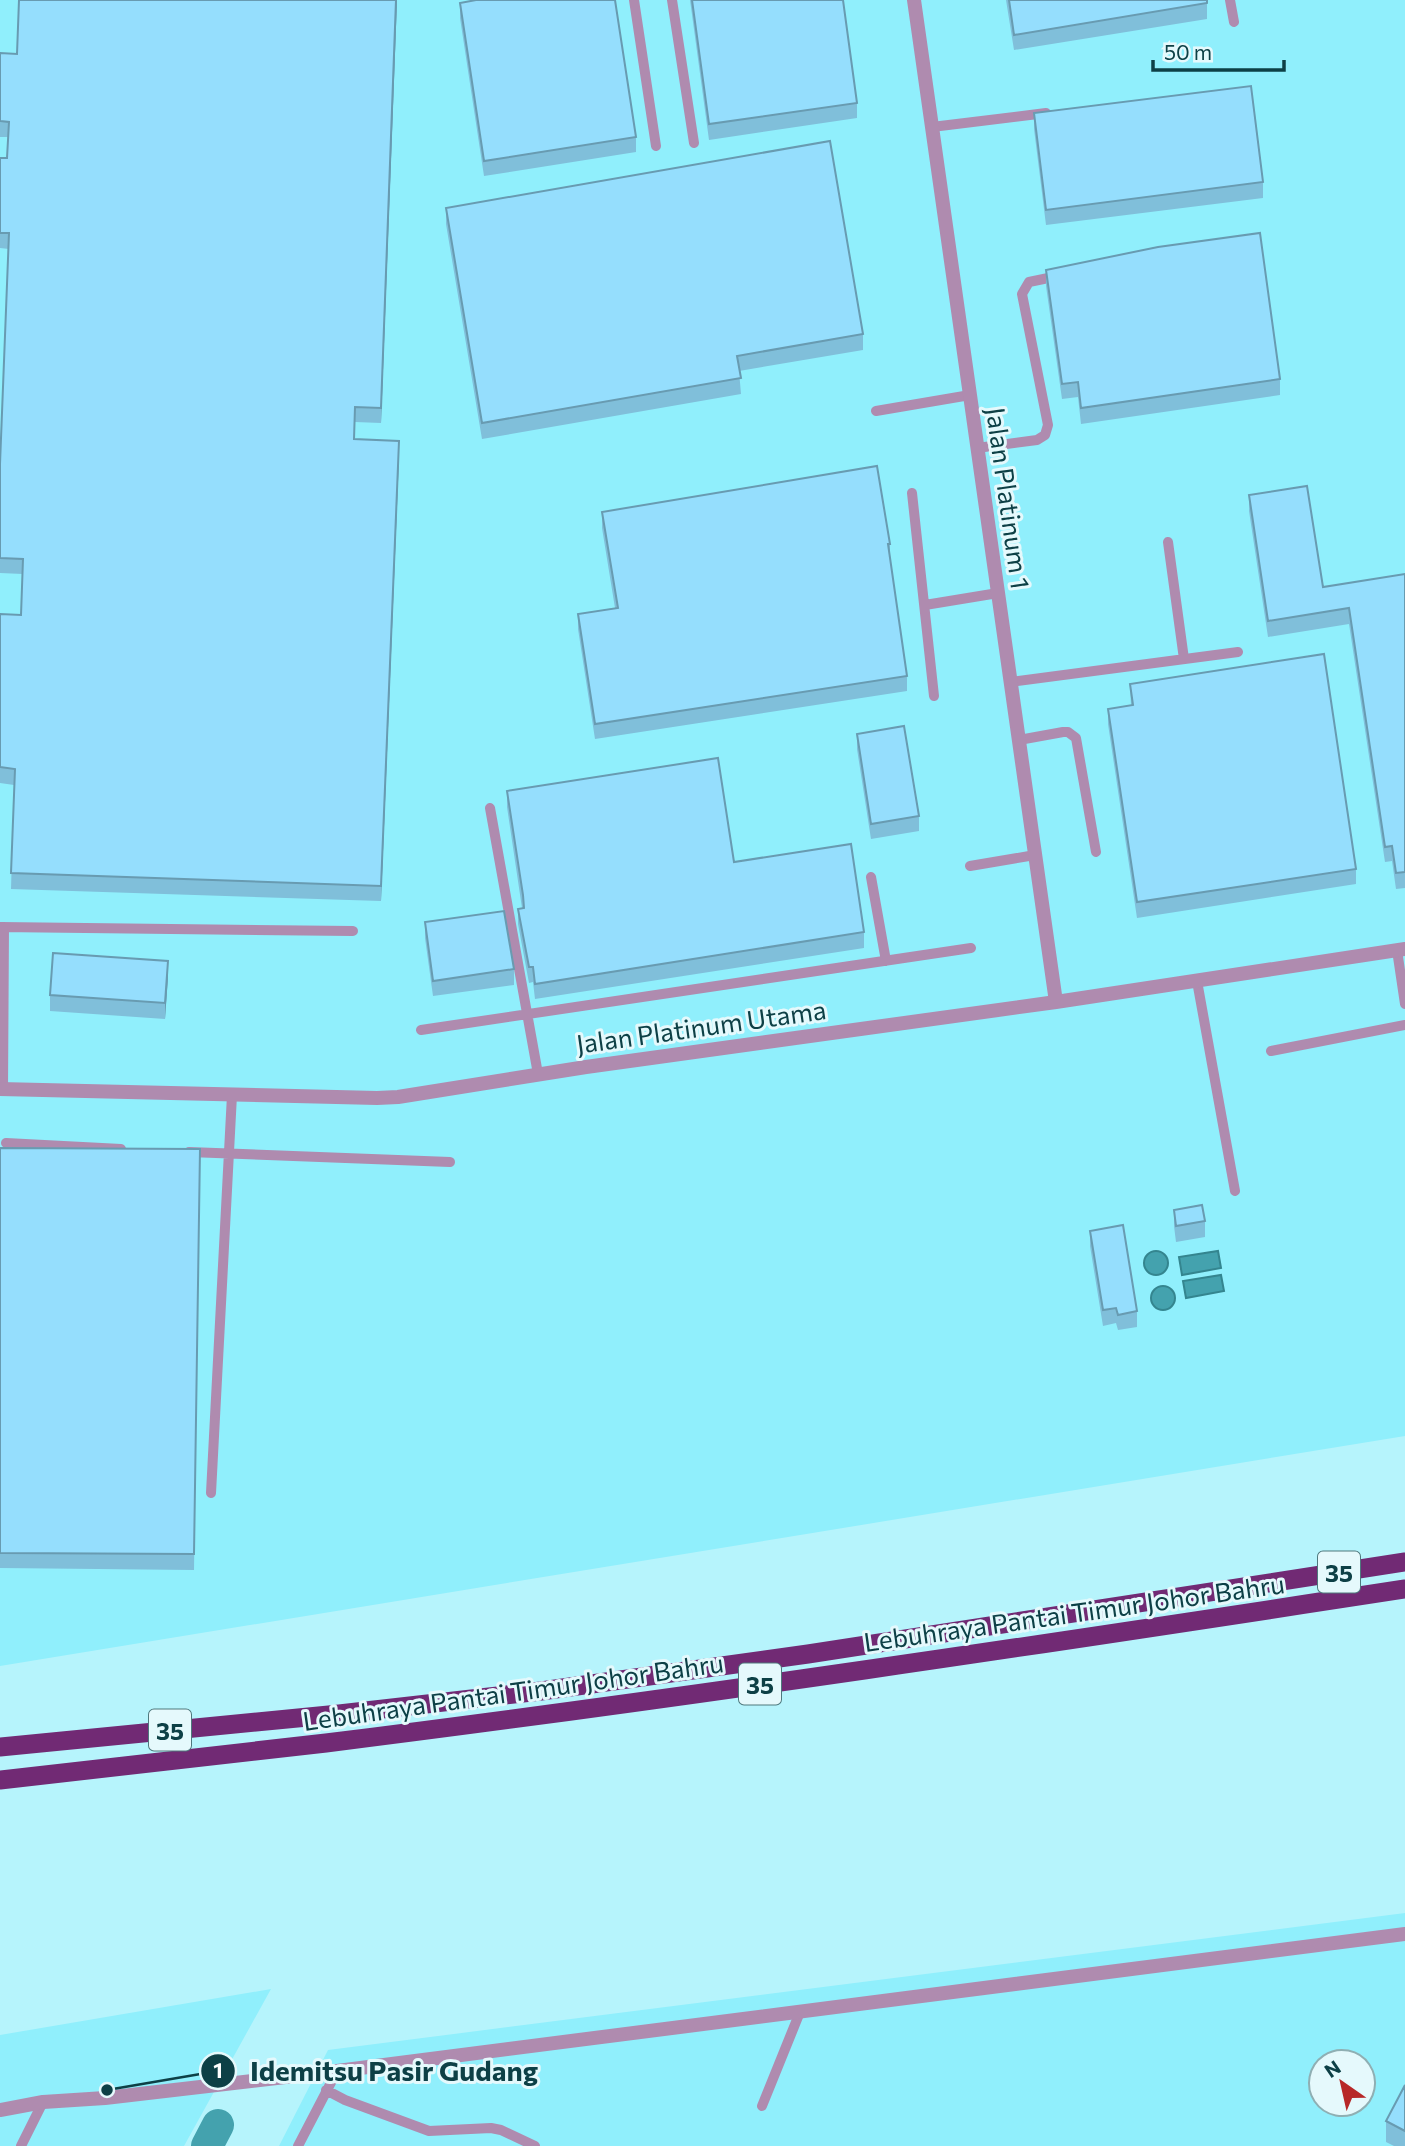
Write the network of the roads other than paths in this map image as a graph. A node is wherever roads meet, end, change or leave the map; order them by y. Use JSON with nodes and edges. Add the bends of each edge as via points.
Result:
{"nodes":[{"id":1,"x":634,"y":0,"type":"edge"},
{"id":2,"x":673,"y":0,"type":"edge"},
{"id":3,"x":914,"y":0,"type":"edge"},
{"id":4,"x":1230,"y":0,"type":"edge"},
{"id":5,"x":1234,"y":22,"type":"dead end"},
{"id":6,"x":1062,"y":111,"type":"edge"},
{"id":7,"x":932,"y":127,"type":"junction"},
{"id":8,"x":694,"y":143,"type":"dead end"},
{"id":9,"x":656,"y":146,"type":"dead end"},
{"id":10,"x":1070,"y":273,"type":"edge"},
{"id":11,"x":970,"y":395,"type":"junction"},
{"id":12,"x":876,"y":411,"type":"dead end"},
{"id":13,"x":977,"y":448,"type":"junction"},
{"id":14,"x":912,"y":493,"type":"dead end"},
{"id":15,"x":1168,"y":542,"type":"dead end"},
{"id":16,"x":998,"y":593,"type":"junction"},
{"id":17,"x":926,"y":605,"type":"junction"},
{"id":18,"x":1238,"y":652,"type":"dead end"},
{"id":19,"x":1184,"y":659,"type":"junction"},
{"id":20,"x":1010,"y":682,"type":"junction"},
{"id":21,"x":934,"y":696,"type":"dead end"},
{"id":22,"x":1019,"y":740,"type":"junction"},
{"id":23,"x":490,"y":808,"type":"dead end"},
{"id":24,"x":1096,"y":852,"type":"dead end"},
{"id":25,"x":1035,"y":855,"type":"junction"},
{"id":26,"x":970,"y":866,"type":"dead end"},
{"id":27,"x":871,"y":877,"type":"dead end"},
{"id":28,"x":2,"y":927,"type":"edge"},
{"id":29,"x":353,"y":931,"type":"dead end"},
{"id":30,"x":971,"y":948,"type":"dead end"},
{"id":31,"x":1401,"y":950,"type":"edge"},
{"id":32,"x":886,"y":961,"type":"junction"},
{"id":33,"x":1197,"y":981,"type":"junction"},
{"id":34,"x":1056,"y":1002,"type":"junction"},
{"id":35,"x":1405,"y":1004,"type":"edge"},
{"id":36,"x":527,"y":1015,"type":"junction"},
{"id":37,"x":1405,"y":1026,"type":"edge"},
{"id":38,"x":421,"y":1030,"type":"dead end"},
{"id":39,"x":1270,"y":1051,"type":"dead end"},
{"id":40,"x":538,"y":1074,"type":"junction"},
{"id":41,"x":2,"y":1089,"type":"edge"},
{"id":42,"x":232,"y":1095,"type":"junction"},
{"id":43,"x":6,"y":1143,"type":"dead end"},
{"id":44,"x":131,"y":1150,"type":"edge"},
{"id":45,"x":173,"y":1152,"type":"edge"},
{"id":46,"x":229,"y":1154,"type":"junction"},
{"id":47,"x":450,"y":1162,"type":"dead end"},
{"id":48,"x":1235,"y":1191,"type":"dead end"},
{"id":49,"x":211,"y":1493,"type":"dead end"},
{"id":50,"x":1405,"y":1562,"type":"edge"},
{"id":51,"x":1405,"y":1589,"type":"edge"},
{"id":52,"x":0,"y":1746,"type":"edge"},
{"id":53,"x":0,"y":1780,"type":"edge"},
{"id":54,"x":1405,"y":1934,"type":"edge"},
{"id":55,"x":800,"y":2012,"type":"junction"},
{"id":56,"x":337,"y":2071,"type":"junction"},
{"id":57,"x":327,"y":2090,"type":"junction"},
{"id":58,"x":43,"y":2102,"type":"junction"},
{"id":59,"x":762,"y":2106,"type":"dead end"},
{"id":60,"x":0,"y":2110,"type":"edge"},
{"id":61,"x":22,"y":2146,"type":"edge"},
{"id":62,"x":298,"y":2146,"type":"edge"},
{"id":63,"x":535,"y":2146,"type":"edge"}],
"edges":[{"from":1,"to":9,"type":"lane"},
{"from":2,"to":8,"type":"lane"},
{"from":3,"to":7,"type":"street","name":"Jalan Platinum 1"},
{"from":4,"to":5,"type":"lane"},
{"from":6,"to":7,"type":"lane"},
{"from":7,"to":11,"type":"street","name":"Jalan Platinum 1"},
{"from":10,"to":13,"type":"lane","via":[[1029,282],[1022,294],[1048,425],[1045,435]]},
{"from":11,"to":12,"type":"lane"},
{"from":11,"to":13,"type":"street","name":"Jalan Platinum 1"},
{"from":13,"to":16,"type":"street","name":"Jalan Platinum 1"},
{"from":14,"to":17,"type":"lane"},
{"from":15,"to":19,"type":"lane"},
{"from":16,"to":17,"type":"lane"},
{"from":16,"to":20,"type":"street","name":"Jalan Platinum 1"},
{"from":17,"to":21,"type":"lane"},
{"from":18,"to":19,"type":"lane"},
{"from":19,"to":20,"type":"lane"},
{"from":20,"to":22,"type":"street","name":"Jalan Platinum 1"},
{"from":22,"to":24,"type":"lane","via":[[1063,732],[1076,738]]},
{"from":22,"to":25,"type":"street","name":"Jalan Platinum 1"},
{"from":23,"to":36,"type":"lane"},
{"from":25,"to":26,"type":"lane"},
{"from":25,"to":34,"type":"street","name":"Jalan Platinum 1"},
{"from":27,"to":32,"type":"lane"},
{"from":28,"to":29,"type":"lane"},
{"from":28,"to":41,"type":"lane"},
{"from":30,"to":32,"type":"lane"},
{"from":31,"to":33,"type":"street","name":"Jalan Platinum Utama"},
{"from":31,"to":35,"type":"lane"},
{"from":32,"to":36,"type":"lane"},
{"from":33,"to":34,"type":"street","name":"Jalan Platinum Utama"},
{"from":33,"to":48,"type":"lane"},
{"from":34,"to":40,"type":"street","name":"Jalan Platinum Utama"},
{"from":36,"to":38,"type":"lane"},
{"from":36,"to":40,"type":"lane"},
{"from":37,"to":39,"type":"lane"},
{"from":40,"to":42,"type":"street","name":"Jalan Platinum Utama","via":[[398,1097]]},
{"from":41,"to":42,"type":"street","name":"Jalan Platinum Utama"},
{"from":42,"to":46,"type":"lane"},
{"from":43,"to":44,"type":"lane"},
{"from":45,"to":46,"type":"lane"},
{"from":46,"to":47,"type":"lane"},
{"from":46,"to":49,"type":"lane"},
{"from":50,"to":52,"type":"highway","name":"Lebuhraya Pantai Timur Johor Bahru","number":"35","via":[[541,1691]]},
{"from":51,"to":53,"type":"highway","name":"Lebuhraya Pantai Timur Johor Bahru","number":"35","via":[[952,1658],[533,1715]]},
{"from":54,"to":55,"type":"street"},
{"from":55,"to":56,"type":"street"},
{"from":55,"to":59,"type":"lane"},
{"from":56,"to":57,"type":"lane"},
{"from":56,"to":58,"type":"street"},
{"from":57,"to":62,"type":"lane"},
{"from":57,"to":63,"type":"lane","via":[[429,2131],[491,2128]]},
{"from":58,"to":60,"type":"street"},
{"from":58,"to":61,"type":"lane"}]}
